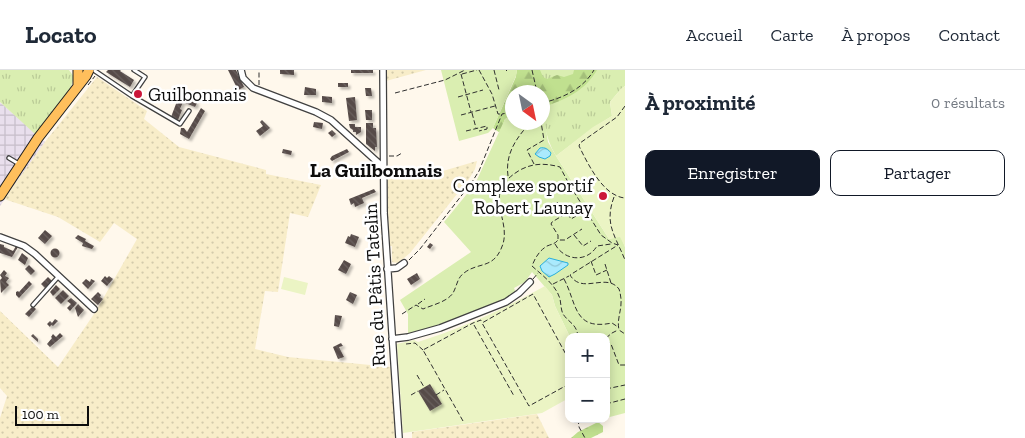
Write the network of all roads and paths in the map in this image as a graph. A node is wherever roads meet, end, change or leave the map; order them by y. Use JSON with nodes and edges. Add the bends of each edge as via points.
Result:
{"nodes":[{"id":1,"x":134,"y":70,"type":"edge"},
{"id":2,"x":241,"y":70,"type":"edge"},
{"id":3,"x":259,"y":70,"type":"edge"},
{"id":4,"x":383,"y":70,"type":"edge"},
{"id":5,"x":465,"y":70,"type":"edge"},
{"id":6,"x":478,"y":70,"type":"edge"},
{"id":7,"x":494,"y":70,"type":"edge"},
{"id":8,"x":532,"y":70,"type":"edge"},
{"id":9,"x":594,"y":70,"type":"edge"},
{"id":10,"x":89,"y":71,"type":"edge"},
{"id":11,"x":461,"y":74,"type":"junction"},
{"id":12,"x":535,"y":85,"type":"edge"},
{"id":13,"x":483,"y":90,"type":"dead end"},
{"id":14,"x":499,"y":90,"type":"dead end"},
{"id":15,"x":259,"y":91,"type":"junction"},
{"id":16,"x":395,"y":93,"type":"dead end"},
{"id":17,"x":466,"y":95,"type":"junction"},
{"id":18,"x":132,"y":96,"type":"junction"},
{"id":19,"x":458,"y":97,"type":"dead end"},
{"id":20,"x":550,"y":101,"type":"edge"},
{"id":21,"x":496,"y":106,"type":"junction"},
{"id":22,"x":625,"y":106,"type":"edge"},
{"id":23,"x":189,"y":111,"type":"dead end"},
{"id":24,"x":472,"y":112,"type":"junction"},
{"id":25,"x":505,"y":113,"type":"edge"},
{"id":26,"x":502,"y":114,"type":"junction"},
{"id":27,"x":461,"y":115,"type":"dead end"},
{"id":28,"x":476,"y":128,"type":"junction"},
{"id":29,"x":523,"y":130,"type":"edge"},
{"id":30,"x":542,"y":130,"type":"edge"},
{"id":31,"x":466,"y":131,"type":"dead end"},
{"id":32,"x":479,"y":131,"type":"dead end"},
{"id":33,"x":402,"y":153,"type":"dead end"},
{"id":34,"x":383,"y":155,"type":"junction"},
{"id":35,"x":9,"y":158,"type":"dead end"},
{"id":36,"x":20,"y":164,"type":"junction"},
{"id":37,"x":534,"y":164,"type":"junction"},
{"id":38,"x":383,"y":167,"type":"junction"},
{"id":39,"x":508,"y":177,"type":"junction"},
{"id":40,"x":2,"y":190,"type":"edge"},
{"id":41,"x":614,"y":196,"type":"junction"},
{"id":42,"x":625,"y":198,"type":"edge"},
{"id":43,"x":557,"y":202,"type":"dead end"},
{"id":44,"x":564,"y":214,"type":"junction"},
{"id":45,"x":576,"y":216,"type":"dead end"},
{"id":46,"x":582,"y":229,"type":"dead end"},
{"id":47,"x":573,"y":235,"type":"junction"},
{"id":48,"x":0,"y":237,"type":"edge"},
{"id":49,"x":558,"y":240,"type":"junction"},
{"id":50,"x":591,"y":240,"type":"dead end"},
{"id":51,"x":555,"y":244,"type":"junction"},
{"id":52,"x":612,"y":244,"type":"junction"},
{"id":53,"x":618,"y":245,"type":"junction"},
{"id":54,"x":625,"y":260,"type":"edge"},
{"id":55,"x":591,"y":261,"type":"junction"},
{"id":56,"x":404,"y":263,"type":"joint"},
{"id":57,"x":605,"y":264,"type":"dead end"},
{"id":58,"x":387,"y":269,"type":"junction"},
{"id":59,"x":607,"y":270,"type":"junction"},
{"id":60,"x":539,"y":272,"type":"junction"},
{"id":61,"x":570,"y":275,"type":"junction"},
{"id":62,"x":59,"y":276,"type":"junction"},
{"id":63,"x":564,"y":279,"type":"junction"},
{"id":64,"x":530,"y":282,"type":"joint"},
{"id":65,"x":552,"y":284,"type":"junction"},
{"id":66,"x":612,"y":284,"type":"junction"},
{"id":67,"x":425,"y":299,"type":"dead end"},
{"id":68,"x":418,"y":304,"type":"junction"},
{"id":69,"x":33,"y":305,"type":"dead end"},
{"id":70,"x":94,"y":309,"type":"dead end"},
{"id":71,"x":624,"y":310,"type":"edge"},
{"id":72,"x":402,"y":314,"type":"dead end"},
{"id":73,"x":482,"y":323,"type":"junction"},
{"id":74,"x":474,"y":325,"type":"dead end"},
{"id":75,"x":618,"y":327,"type":"junction"},
{"id":76,"x":619,"y":330,"type":"junction"},
{"id":77,"x":577,"y":333,"type":"edge"},
{"id":78,"x":610,"y":334,"type":"edge"},
{"id":79,"x":625,"y":334,"type":"edge"},
{"id":80,"x":392,"y":339,"type":"junction"},
{"id":81,"x":610,"y":343,"type":"edge"},
{"id":82,"x":406,"y":344,"type":"dead end"},
{"id":83,"x":423,"y":350,"type":"junction"},
{"id":84,"x":565,"y":353,"type":"edge"},
{"id":85,"x":625,"y":365,"type":"edge"},
{"id":86,"x":417,"y":375,"type":"dead end"},
{"id":87,"x":625,"y":385,"type":"edge"},
{"id":88,"x":565,"y":386,"type":"edge"},
{"id":89,"x":424,"y":387,"type":"dead end"},
{"id":90,"x":610,"y":388,"type":"edge"},
{"id":91,"x":445,"y":390,"type":"junction"},
{"id":92,"x":418,"y":391,"type":"dead end"},
{"id":93,"x":411,"y":395,"type":"dead end"},
{"id":94,"x":436,"y":395,"type":"dead end"},
{"id":95,"x":514,"y":396,"type":"dead end"},
{"id":96,"x":625,"y":399,"type":"edge"},
{"id":97,"x":610,"y":403,"type":"edge"},
{"id":98,"x":463,"y":421,"type":"dead end"},
{"id":99,"x":578,"y":423,"type":"edge"},
{"id":100,"x":398,"y":438,"type":"edge"},
{"id":101,"x":584,"y":438,"type":"edge"}],
"edges":[{"from":1,"to":18,"type":"lane","via":[[145,77]]},
{"from":2,"to":15,"type":"street","via":[[243,78]]},
{"from":3,"to":15,"type":"path"},
{"from":4,"to":34,"type":"street","name":"Rue du Pâtis Tatelin"},
{"from":5,"to":11,"type":"path"},
{"from":6,"to":11,"type":"path"},
{"from":6,"to":21,"type":"path"},
{"from":7,"to":14,"type":"path"},
{"from":8,"to":12,"type":"path"},
{"from":9,"to":20,"type":"path","via":[[588,80],[575,90]]},
{"from":10,"to":18,"type":"lane"},
{"from":10,"to":36,"type":"main road"},
{"from":11,"to":16,"type":"path"},
{"from":11,"to":17,"type":"path"},
{"from":13,"to":17,"type":"path"},
{"from":15,"to":38,"type":"street","via":[[331,120]]},
{"from":17,"to":19,"type":"path"},
{"from":17,"to":24,"type":"path"},
{"from":18,"to":23,"type":"lane","via":[[180,124]]},
{"from":21,"to":24,"type":"path"},
{"from":21,"to":26,"type":"path","via":[[498,114]]},
{"from":22,"to":41,"type":"path","via":[[617,117],[579,146],[606,190]]},
{"from":24,"to":27,"type":"path"},
{"from":24,"to":28,"type":"path"},
{"from":25,"to":26,"type":"path"},
{"from":26,"to":56,"type":"path","via":[[472,182],[420,249]]},
{"from":28,"to":31,"type":"path"},
{"from":28,"to":32,"type":"path","via":[[487,126],[487,130]]},
{"from":29,"to":39,"type":"path","via":[[508,159]]},
{"from":30,"to":37,"type":"path","via":[[544,140],[527,150]]},
{"from":33,"to":34,"type":"path"},
{"from":34,"to":38,"type":"street","name":"Rue du Pâtis Tatelin"},
{"from":35,"to":36,"type":"lane"},
{"from":36,"to":40,"type":"main road"},
{"from":37,"to":39,"type":"path"},
{"from":37,"to":52,"type":"path","via":[[560,166],[601,235]]},
{"from":38,"to":58,"type":"street","name":"Rue du Pâtis Tatelin"},
{"from":39,"to":68,"type":"path","via":[[500,196],[499,208],[505,235],[498,255],[488,264],[473,267],[462,274],[447,299],[423,309]]},
{"from":41,"to":42,"type":"path"},
{"from":41,"to":53,"type":"path","via":[[609,220]]},
{"from":43,"to":44,"type":"path"},
{"from":44,"to":45,"type":"path","via":[[567,212],[571,219]]},
{"from":44,"to":49,"type":"path","via":[[551,223]]},
{"from":46,"to":47,"type":"path"},
{"from":47,"to":49,"type":"path"},
{"from":47,"to":50,"type":"path","via":[[583,246]]},
{"from":48,"to":62,"type":"street","via":[[24,246]]},
{"from":49,"to":51,"type":"path"},
{"from":51,"to":52,"type":"path","via":[[561,253],[582,258],[593,254],[597,246]]},
{"from":51,"to":60,"type":"path","via":[[547,246],[536,257],[532,266]]},
{"from":52,"to":53,"type":"path"},
{"from":53,"to":54,"type":"path"},
{"from":53,"to":55,"type":"path"},
{"from":55,"to":59,"type":"path","via":[[596,274]]},
{"from":55,"to":61,"type":"path"},
{"from":56,"to":58,"type":"street"},
{"from":57,"to":59,"type":"path"},
{"from":58,"to":80,"type":"street","name":"Rue du Pâtis Tatelin"},
{"from":59,"to":66,"type":"path"},
{"from":60,"to":64,"type":"path"},
{"from":60,"to":65,"type":"path"},
{"from":61,"to":63,"type":"path"},
{"from":61,"to":66,"type":"path","via":[[583,285]]},
{"from":62,"to":69,"type":"lane"},
{"from":62,"to":70,"type":"street"},
{"from":63,"to":65,"type":"path"},
{"from":63,"to":75,"type":"path","via":[[572,302],[588,323],[599,326],[615,323]]},
{"from":64,"to":80,"type":"street","via":[[506,302],[440,328]]},
{"from":65,"to":77,"type":"path","via":[[560,298],[563,314]]},
{"from":66,"to":71,"type":"path","via":[[621,293]]},
{"from":67,"to":68,"type":"path"},
{"from":68,"to":72,"type":"path"},
{"from":71,"to":75,"type":"path"},
{"from":73,"to":83,"type":"path","via":[[480,320],[473,323]]},
{"from":73,"to":84,"type":"path","via":[[532,294]]},
{"from":73,"to":88,"type":"path","via":[[529,406]]},
{"from":74,"to":95,"type":"path"},
{"from":75,"to":76,"type":"path"},
{"from":76,"to":78,"type":"path"},
{"from":76,"to":79,"type":"path"},
{"from":80,"to":100,"type":"street","name":"Rue du Pâtis Tatelin"},
{"from":81,"to":85,"type":"path","via":[[619,365]]},
{"from":82,"to":83,"type":"path","via":[[415,343]]},
{"from":83,"to":91,"type":"path"},
{"from":86,"to":89,"type":"path"},
{"from":87,"to":90,"type":"path"},
{"from":91,"to":94,"type":"path"},
{"from":91,"to":98,"type":"path"},
{"from":92,"to":93,"type":"path"},
{"from":96,"to":97,"type":"path"},
{"from":99,"to":101,"type":"path"}]}
